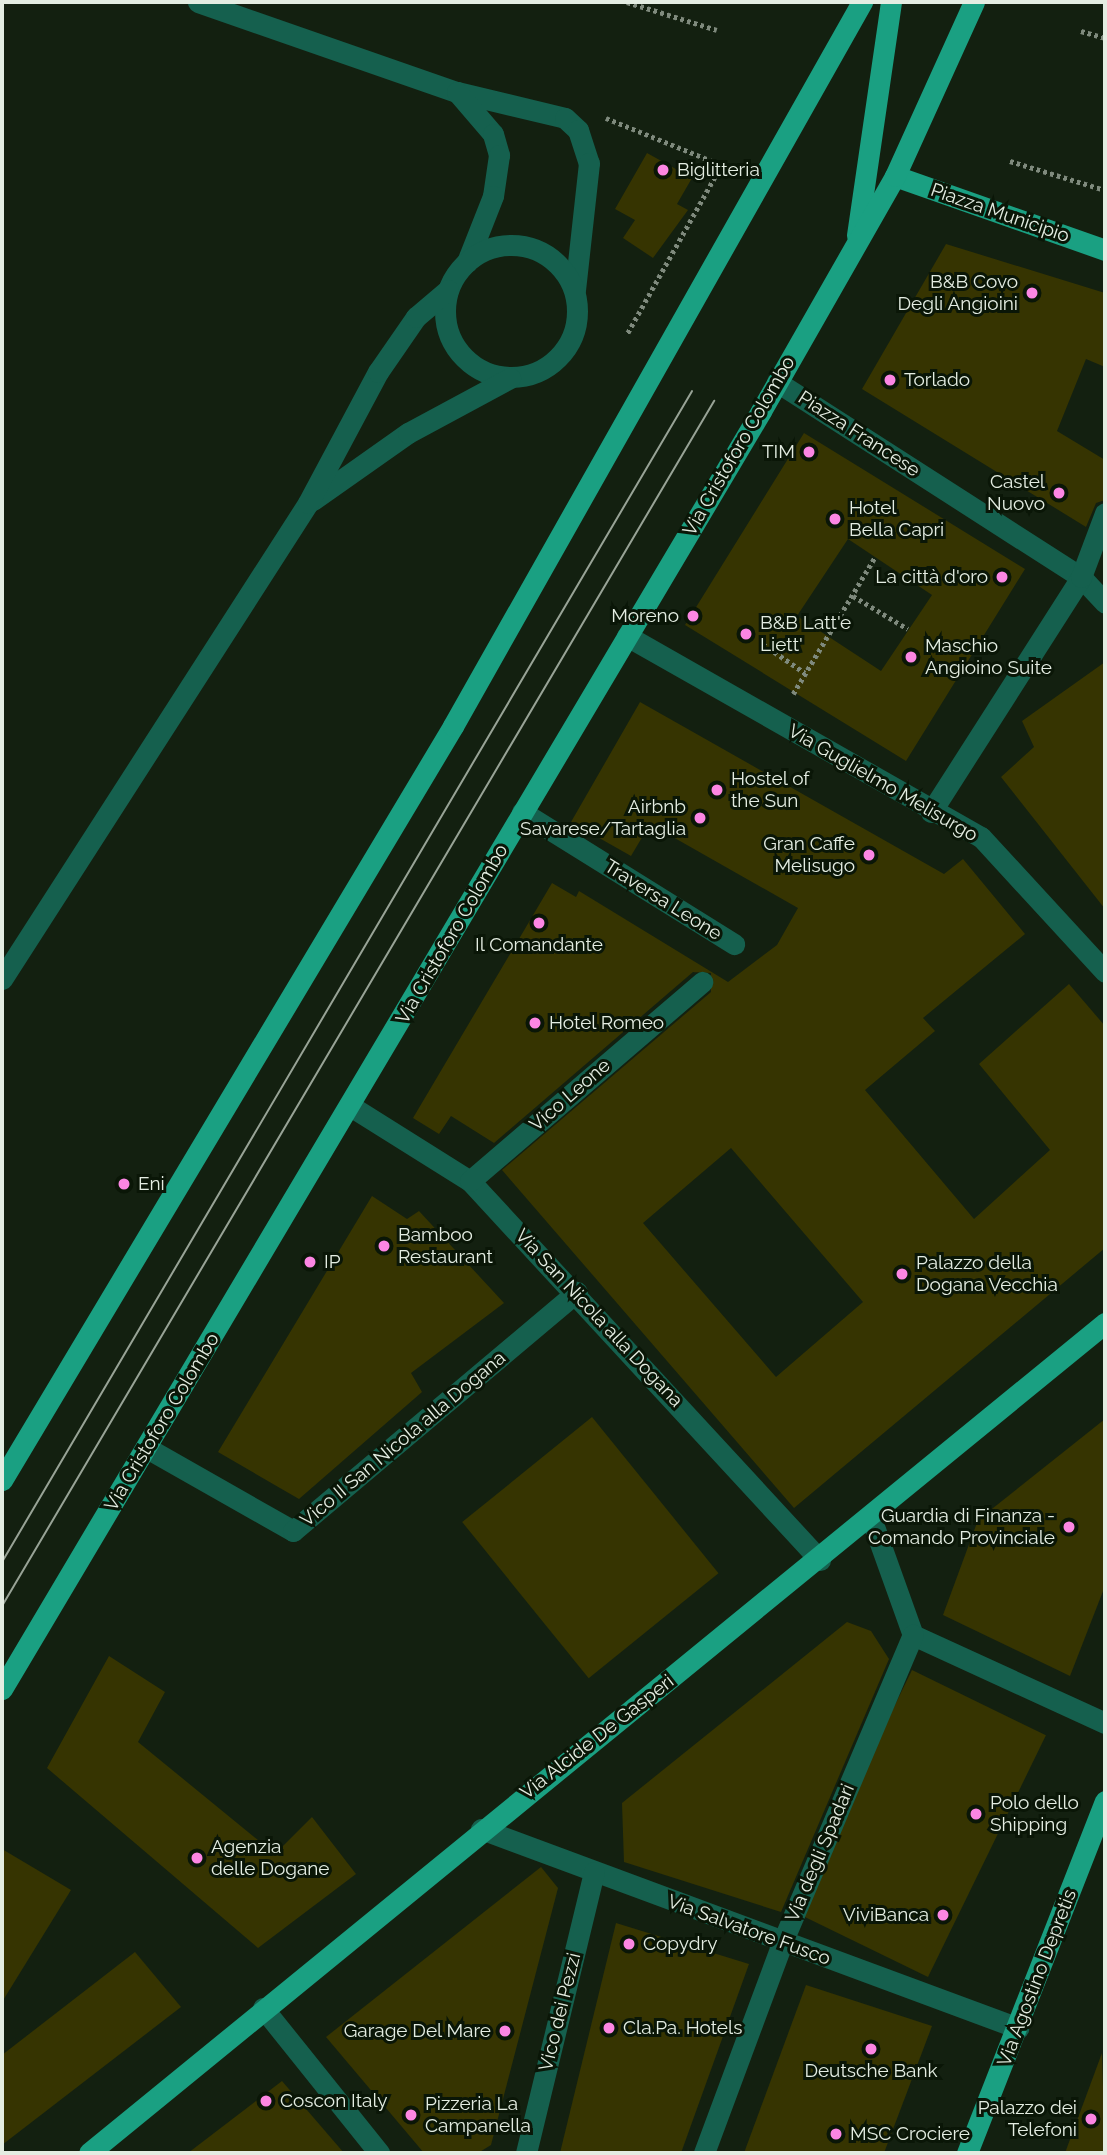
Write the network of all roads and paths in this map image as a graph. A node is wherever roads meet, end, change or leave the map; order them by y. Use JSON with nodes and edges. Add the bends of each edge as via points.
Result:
{"nodes":[{"id":1,"x":198,"y":2,"type":"edge"},
{"id":2,"x":627,"y":2,"type":"edge"},
{"id":3,"x":862,"y":2,"type":"edge"},
{"id":4,"x":891,"y":2,"type":"edge"},
{"id":5,"x":974,"y":2,"type":"edge"},
{"id":6,"x":718,"y":30,"type":"dead end"},
{"id":7,"x":1081,"y":31,"type":"dead end"},
{"id":8,"x":1105,"y":38,"type":"edge"},
{"id":9,"x":457,"y":92,"type":"junction"},
{"id":10,"x":1010,"y":161,"type":"dead end"},
{"id":11,"x":895,"y":176,"type":"junction"},
{"id":12,"x":1105,"y":190,"type":"edge"},
{"id":13,"x":855,"y":247,"type":"junction"},
{"id":14,"x":1105,"y":250,"type":"edge"},
{"id":15,"x":467,"y":262,"type":"junction"},
{"id":16,"x":448,"y":290,"type":"junction"},
{"id":17,"x":575,"y":290,"type":"junction"},
{"id":18,"x":510,"y":378,"type":"junction"},
{"id":19,"x":777,"y":382,"type":"junction"},
{"id":20,"x":308,"y":503,"type":"junction"},
{"id":21,"x":1105,"y":513,"type":"edge"},
{"id":22,"x":875,"y":557,"type":"dead end"},
{"id":23,"x":1081,"y":578,"type":"junction"},
{"id":24,"x":853,"y":596,"type":"junction"},
{"id":25,"x":1105,"y":603,"type":"edge"},
{"id":26,"x":908,"y":629,"type":"dead end"},
{"id":27,"x":627,"y":636,"type":"junction"},
{"id":28,"x":763,"y":644,"type":"dead end"},
{"id":29,"x":805,"y":673,"type":"junction"},
{"id":30,"x":776,"y":722,"type":"junction"},
{"id":31,"x":522,"y":812,"type":"junction"},
{"id":32,"x":931,"y":812,"type":"junction"},
{"id":33,"x":734,"y":944,"type":"dead end"},
{"id":34,"x":1105,"y":972,"type":"edge"},
{"id":35,"x":2,"y":979,"type":"edge"},
{"id":36,"x":702,"y":982,"type":"dead end"},
{"id":37,"x":352,"y":1107,"type":"junction"},
{"id":38,"x":470,"y":1181,"type":"junction"},
{"id":39,"x":577,"y":1292,"type":"junction"},
{"id":40,"x":1105,"y":1323,"type":"edge"},
{"id":41,"x":147,"y":1448,"type":"junction"},
{"id":42,"x":2,"y":1480,"type":"edge"},
{"id":43,"x":871,"y":1518,"type":"junction"},
{"id":44,"x":820,"y":1560,"type":"junction"},
{"id":45,"x":914,"y":1635,"type":"junction"},
{"id":46,"x":2,"y":1689,"type":"edge"},
{"id":47,"x":1105,"y":1723,"type":"edge"},
{"id":48,"x":1105,"y":1801,"type":"edge"},
{"id":49,"x":481,"y":1829,"type":"junction"},
{"id":50,"x":594,"y":1872,"type":"junction"},
{"id":51,"x":782,"y":1943,"type":"junction"},
{"id":52,"x":263,"y":2008,"type":"junction"},
{"id":53,"x":1018,"y":2028,"type":"junction"},
{"id":54,"x":89,"y":2153,"type":"edge"},
{"id":55,"x":379,"y":2153,"type":"edge"},
{"id":56,"x":526,"y":2153,"type":"edge"},
{"id":57,"x":704,"y":2153,"type":"edge"},
{"id":58,"x":967,"y":2153,"type":"edge"}],
"edges":[{"from":1,"to":9,"type":"street"},
{"from":2,"to":6,"type":"path"},
{"from":3,"to":42,"type":"main road","via":[[460,714]]},
{"from":4,"to":13,"type":"main road"},
{"from":5,"to":11,"type":"main road","name":"Via Cristoforo Colombo"},
{"from":7,"to":8,"type":"path"},
{"from":9,"to":15,"type":"street","via":[[493,134],[499,155],[493,196]]},
{"from":9,"to":17,"type":"street","via":[[540,108],[578,130],[589,163]]},
{"from":10,"to":12,"type":"path"},
{"from":11,"to":13,"type":"main road","name":"Via Cristoforo Colombo"},
{"from":11,"to":14,"type":"main road","name":"Piazza Municipio"},
{"from":13,"to":19,"type":"main road","name":"Via Cristoforo Colombo"},
{"from":15,"to":16,"type":"street"},
{"from":15,"to":17,"type":"street","via":[[495,247],[528,247],[557,262]]},
{"from":16,"to":18,"type":"street","via":[[446,325],[462,356],[476,368]]},
{"from":16,"to":20,"type":"street","via":[[398,340]]},
{"from":17,"to":18,"type":"street","via":[[577,325],[561,356],[531,375]]},
{"from":18,"to":20,"type":"street","via":[[408,432]]},
{"from":19,"to":23,"type":"street","name":"Piazza Francese"},
{"from":19,"to":27,"type":"main road","name":"Via Cristoforo Colombo"},
{"from":20,"to":35,"type":"street"},
{"from":21,"to":23,"type":"street"},
{"from":22,"to":24,"type":"path"},
{"from":23,"to":25,"type":"street","name":"Piazza Francese"},
{"from":23,"to":32,"type":"street"},
{"from":24,"to":26,"type":"path"},
{"from":24,"to":29,"type":"path"},
{"from":27,"to":30,"type":"street","name":"Via Guglielmo Melisurgo"},
{"from":27,"to":31,"type":"main road","name":"Via Cristoforo Colombo"},
{"from":28,"to":29,"type":"path"},
{"from":29,"to":30,"type":"path"},
{"from":30,"to":32,"type":"street","name":"Via Guglielmo Melisurgo"},
{"from":31,"to":33,"type":"street","name":"Traversa Leone"},
{"from":31,"to":37,"type":"main road","name":"Via Cristoforo Colombo"},
{"from":32,"to":34,"type":"street","name":"Via Guglielmo Melisurgo","via":[[981,837]]},
{"from":36,"to":38,"type":"street","name":"Vico Leone"},
{"from":37,"to":38,"type":"street","name":"Via San Nicola alla Dogana"},
{"from":37,"to":41,"type":"main road","name":"Via Cristoforo Colombo"},
{"from":38,"to":39,"type":"street","name":"Via San Nicola alla Dogana"},
{"from":39,"to":41,"type":"street","name":"Vico II San Nicola alla Dogana","via":[[293,1531]]},
{"from":39,"to":44,"type":"street","name":"Via San Nicola alla Dogana"},
{"from":40,"to":43,"type":"main road","name":"Via Alcide De Gasperi"},
{"from":41,"to":46,"type":"main road","name":"Via Cristoforo Colombo"},
{"from":43,"to":44,"type":"main road","name":"Via Alcide De Gasperi"},
{"from":43,"to":45,"type":"street"},
{"from":44,"to":49,"type":"main road","name":"Via Alcide De Gasperi"},
{"from":45,"to":47,"type":"street"},
{"from":45,"to":51,"type":"street","name":"Via degli Spadari"},
{"from":48,"to":53,"type":"main road","name":"Via Agostino Depretis"},
{"from":49,"to":50,"type":"street","name":"Via Salvatore Fusco"},
{"from":49,"to":52,"type":"main road","name":"Via Alcide De Gasperi"},
{"from":50,"to":51,"type":"street","name":"Via Salvatore Fusco"},
{"from":50,"to":56,"type":"street","name":"Vico dei Pezzi"},
{"from":51,"to":53,"type":"street","name":"Via Salvatore Fusco"},
{"from":51,"to":57,"type":"street","name":"Via degli Spadari"},
{"from":52,"to":54,"type":"main road","name":"Via Alcide De Gasperi"},
{"from":52,"to":55,"type":"street"},
{"from":53,"to":58,"type":"main road","name":"Via Agostino Depretis"}]}
